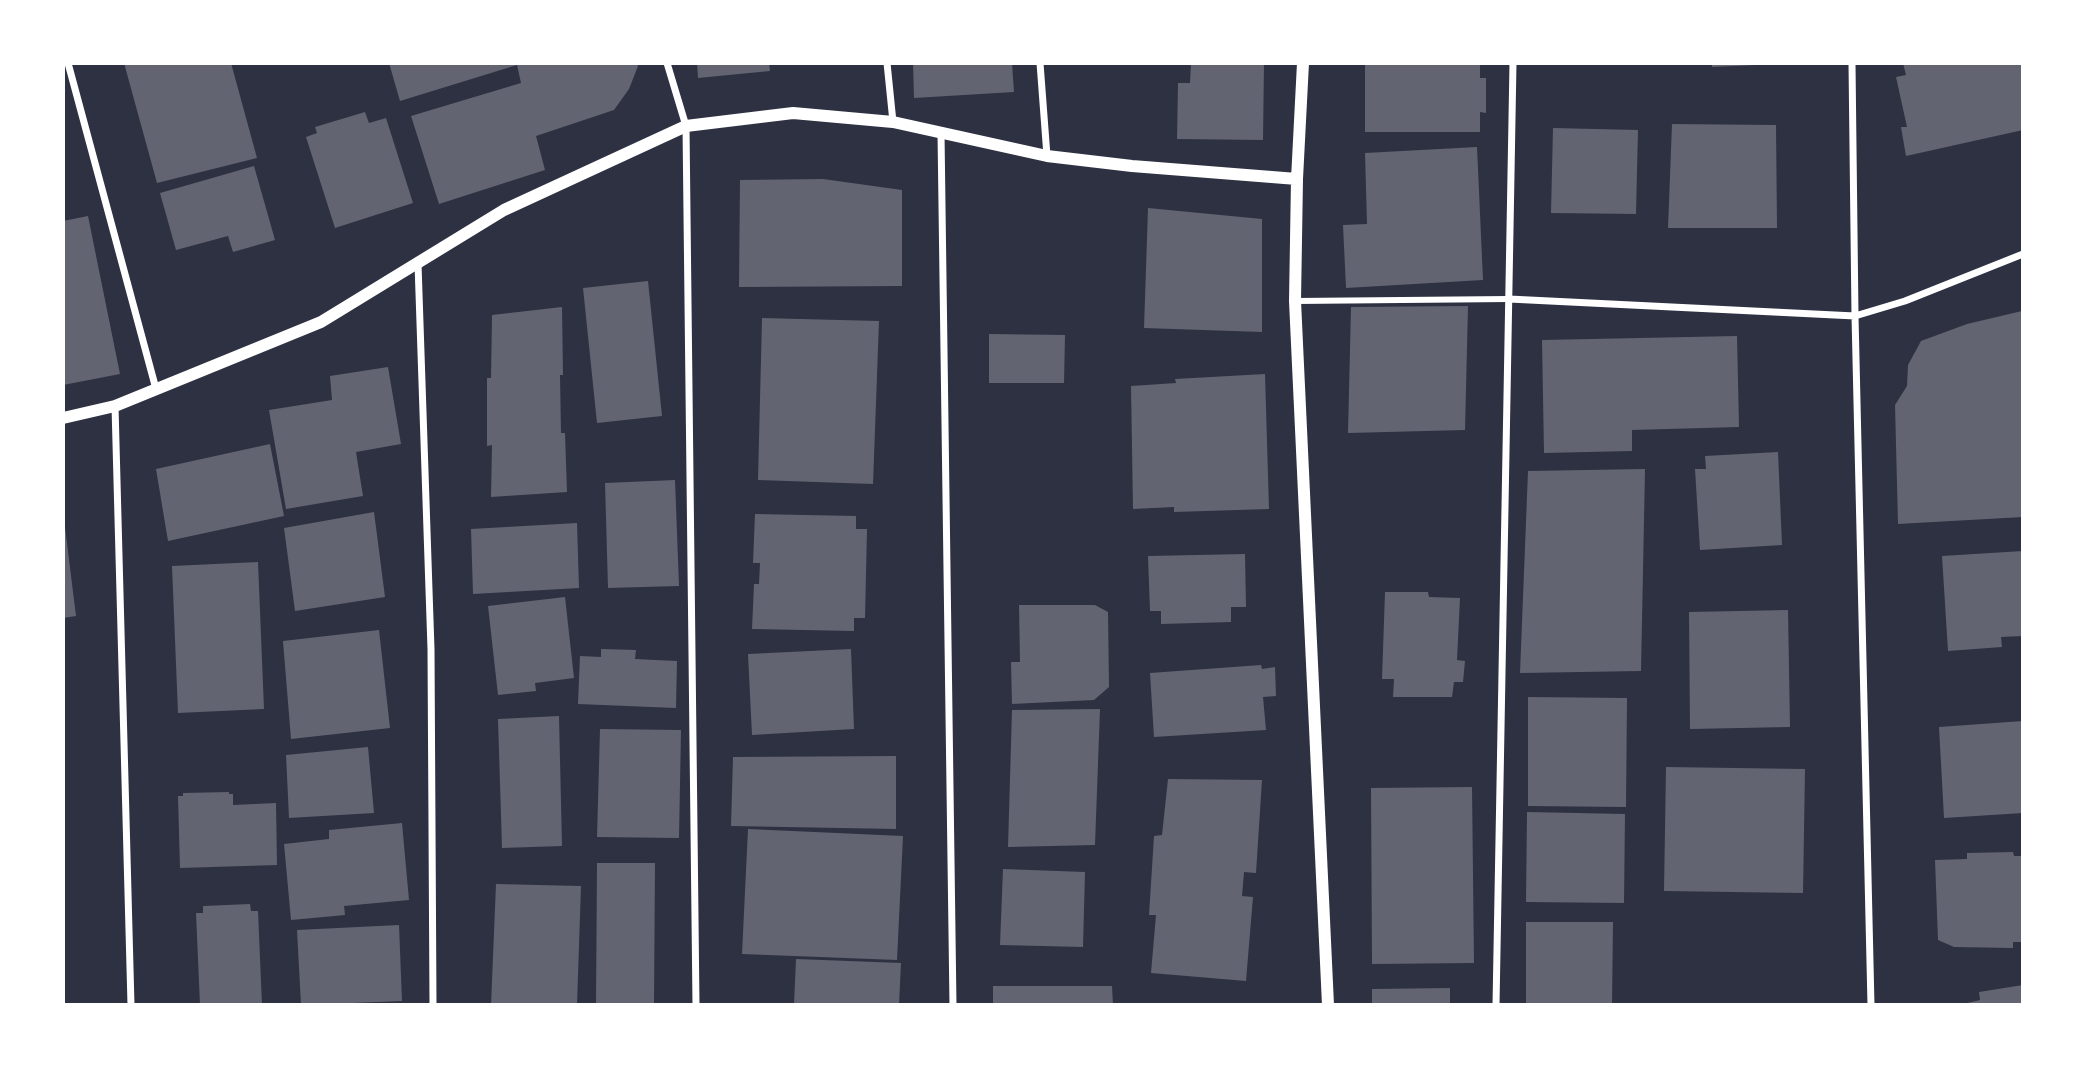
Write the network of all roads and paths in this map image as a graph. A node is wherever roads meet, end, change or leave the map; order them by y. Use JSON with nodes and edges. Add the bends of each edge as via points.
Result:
{"nodes":[{"id":1,"x":68,"y":63,"type":"edge"},
{"id":2,"x":667,"y":63,"type":"edge"},
{"id":3,"x":887,"y":63,"type":"edge"},
{"id":4,"x":1040,"y":63,"type":"edge"},
{"id":5,"x":1303,"y":63,"type":"edge"},
{"id":6,"x":1513,"y":63,"type":"edge"},
{"id":7,"x":1852,"y":63,"type":"edge"},
{"id":8,"x":893,"y":122,"type":"junction"},
{"id":9,"x":686,"y":127,"type":"junction"},
{"id":10,"x":941,"y":133,"type":"junction"},
{"id":11,"x":1047,"y":156,"type":"junction"},
{"id":12,"x":1297,"y":179,"type":"junction"},
{"id":13,"x":2023,"y":254,"type":"edge"},
{"id":14,"x":418,"y":264,"type":"junction"},
{"id":15,"x":1509,"y":299,"type":"junction"},
{"id":16,"x":1295,"y":301,"type":"junction"},
{"id":17,"x":1855,"y":316,"type":"junction"},
{"id":18,"x":156,"y":389,"type":"junction"},
{"id":19,"x":115,"y":406,"type":"junction"},
{"id":20,"x":63,"y":418,"type":"edge"},
{"id":21,"x":131,"y":1005,"type":"edge"},
{"id":22,"x":433,"y":1005,"type":"edge"},
{"id":23,"x":696,"y":1005,"type":"edge"},
{"id":24,"x":953,"y":1005,"type":"edge"},
{"id":25,"x":1328,"y":1005,"type":"edge"},
{"id":26,"x":1496,"y":1005,"type":"edge"},
{"id":27,"x":1871,"y":1005,"type":"edge"}],
"edges":[{"from":1,"to":18,"type":"street"},
{"from":2,"to":9,"type":"street"},
{"from":3,"to":8,"type":"street"},
{"from":4,"to":11,"type":"street"},
{"from":5,"to":12,"type":"street"},
{"from":6,"to":15,"type":"street"},
{"from":7,"to":17,"type":"street"},
{"from":8,"to":9,"type":"street","via":[[793,113]]},
{"from":8,"to":10,"type":"street"},
{"from":9,"to":14,"type":"street","via":[[504,210]]},
{"from":9,"to":23,"type":"street"},
{"from":10,"to":11,"type":"street"},
{"from":10,"to":24,"type":"street"},
{"from":11,"to":12,"type":"street"},
{"from":12,"to":16,"type":"street"},
{"from":13,"to":17,"type":"street","via":[[1905,302]]},
{"from":14,"to":18,"type":"street","via":[[321,322]]},
{"from":14,"to":22,"type":"street","via":[[430,649]]},
{"from":15,"to":16,"type":"street"},
{"from":15,"to":17,"type":"street"},
{"from":15,"to":26,"type":"street"},
{"from":16,"to":25,"type":"street"},
{"from":17,"to":27,"type":"street"},
{"from":18,"to":19,"type":"street"},
{"from":19,"to":20,"type":"street"},
{"from":19,"to":21,"type":"street"}]}
